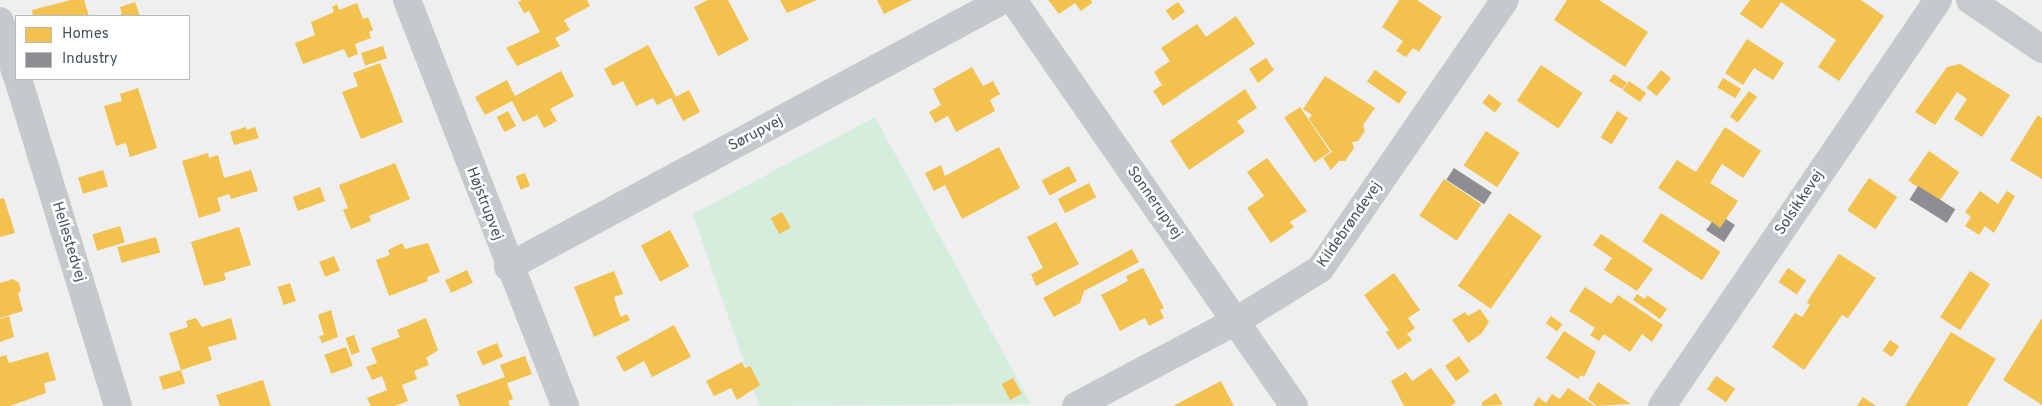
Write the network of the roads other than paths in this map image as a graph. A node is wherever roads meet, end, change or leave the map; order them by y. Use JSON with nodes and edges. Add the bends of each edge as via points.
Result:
{"nodes":[{"id":1,"x":407,"y":0,"type":"edge"},
{"id":2,"x":1003,"y":0,"type":"edge"},
{"id":3,"x":1014,"y":0,"type":"edge"},
{"id":4,"x":1505,"y":0,"type":"edge"},
{"id":5,"x":1938,"y":0,"type":"edge"},
{"id":6,"x":1970,"y":0,"type":"edge"},
{"id":7,"x":0,"y":21,"type":"edge"},
{"id":8,"x":2042,"y":49,"type":"edge"},
{"id":9,"x":15,"y":71,"type":"edge"},
{"id":10,"x":18,"y":80,"type":"edge"},
{"id":11,"x":508,"y":267,"type":"junction"},
{"id":12,"x":1236,"y":322,"type":"junction"},
{"id":13,"x":118,"y":406,"type":"edge"},
{"id":14,"x":565,"y":406,"type":"edge"},
{"id":15,"x":1076,"y":406,"type":"edge"},
{"id":16,"x":1294,"y":406,"type":"edge"},
{"id":17,"x":1662,"y":406,"type":"edge"}],
"edges":[{"from":1,"to":11,"type":"street","name":"Højstrupvej"},
{"from":2,"to":11,"type":"street","name":"Sørupvej"},
{"from":3,"to":12,"type":"street","name":"Sonnerupvej"},
{"from":4,"to":12,"type":"street","name":"Kildebrøndevej","via":[[1320,269]]},
{"from":5,"to":17,"type":"street","name":"Solsikkevej"},
{"from":6,"to":8,"type":"main road"},
{"from":7,"to":9,"type":"street"},
{"from":10,"to":13,"type":"street","name":"Hellestedvej"},
{"from":11,"to":14,"type":"street","name":"Højstrupvej"},
{"from":12,"to":15,"type":"street","name":"Kildebrøndevej"},
{"from":12,"to":16,"type":"street","name":"Sonnerupvej"}]}
